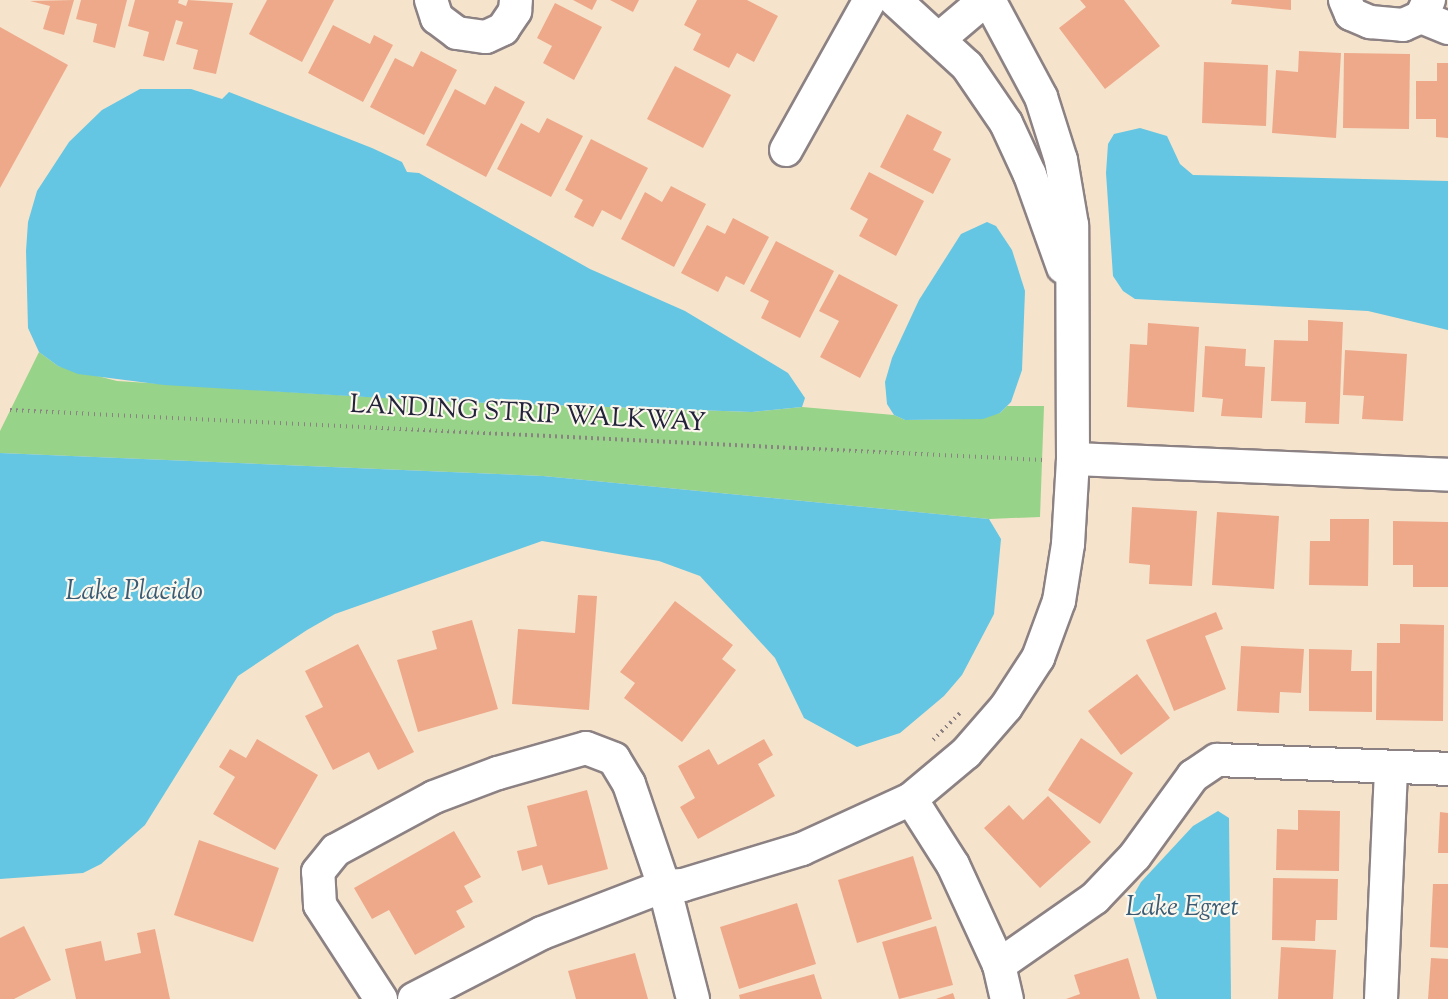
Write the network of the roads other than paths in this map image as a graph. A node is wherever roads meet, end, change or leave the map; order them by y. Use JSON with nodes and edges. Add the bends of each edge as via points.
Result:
{"nodes":[{"id":1,"x":431,"y":0,"type":"edge"},
{"id":2,"x":516,"y":0,"type":"edge"},
{"id":3,"x":870,"y":0,"type":"edge"},
{"id":4,"x":895,"y":0,"type":"edge"},
{"id":5,"x":987,"y":0,"type":"edge"},
{"id":6,"x":1345,"y":0,"type":"edge"},
{"id":7,"x":1433,"y":15,"type":"edge"},
{"id":8,"x":939,"y":39,"type":"junction"},
{"id":9,"x":786,"y":150,"type":"dead end"},
{"id":10,"x":1071,"y":290,"type":"junction"},
{"id":11,"x":1054,"y":458,"type":"junction"},
{"id":12,"x":1448,"y":475,"type":"edge"},
{"id":13,"x":1391,"y":768,"type":"junction"},
{"id":14,"x":1448,"y":769,"type":"edge"},
{"id":15,"x":911,"y":799,"type":"junction"},
{"id":16,"x":664,"y":886,"type":"junction"},
{"id":17,"x":999,"y":965,"type":"junction"},
{"id":18,"x":381,"y":999,"type":"edge"},
{"id":19,"x":414,"y":999,"type":"edge"},
{"id":20,"x":693,"y":999,"type":"edge"},
{"id":21,"x":1007,"y":999,"type":"edge"},
{"id":22,"x":1381,"y":999,"type":"edge"}],
"edges":[{"from":1,"to":2,"type":"street","via":[[437,18],[457,33],[486,37],[503,29],[515,11]]},
{"from":3,"to":9,"type":"street"},
{"from":4,"to":8,"type":"street"},
{"from":5,"to":8,"type":"street"},
{"from":5,"to":10,"type":"street","via":[[1041,97],[1061,160],[1072,225]]},
{"from":6,"to":7,"type":"street","via":[[1351,14],[1370,22],[1403,25]]},
{"from":8,"to":10,"type":"street","via":[[967,66],[1006,123],[1030,175]]},
{"from":10,"to":11,"type":"street"},
{"from":11,"to":12,"type":"street"},
{"from":11,"to":15,"type":"street","via":[[1068,544],[1059,601],[1038,658],[1006,707],[966,753]]},
{"from":13,"to":14,"type":"street"},
{"from":13,"to":17,"type":"street","via":[[1217,760],[1192,776],[1135,856],[1095,898]]},
{"from":13,"to":22,"type":"street"},
{"from":15,"to":16,"type":"street","via":[[802,849],[683,885]]},
{"from":15,"to":17,"type":"street","via":[[953,865]]},
{"from":16,"to":18,"type":"street","via":[[629,784],[614,759],[586,748],[498,772],[445,793],[336,850],[318,872],[320,905]]},
{"from":16,"to":19,"type":"street","via":[[542,933]]},
{"from":16,"to":20,"type":"street"},
{"from":17,"to":21,"type":"street"}]}
